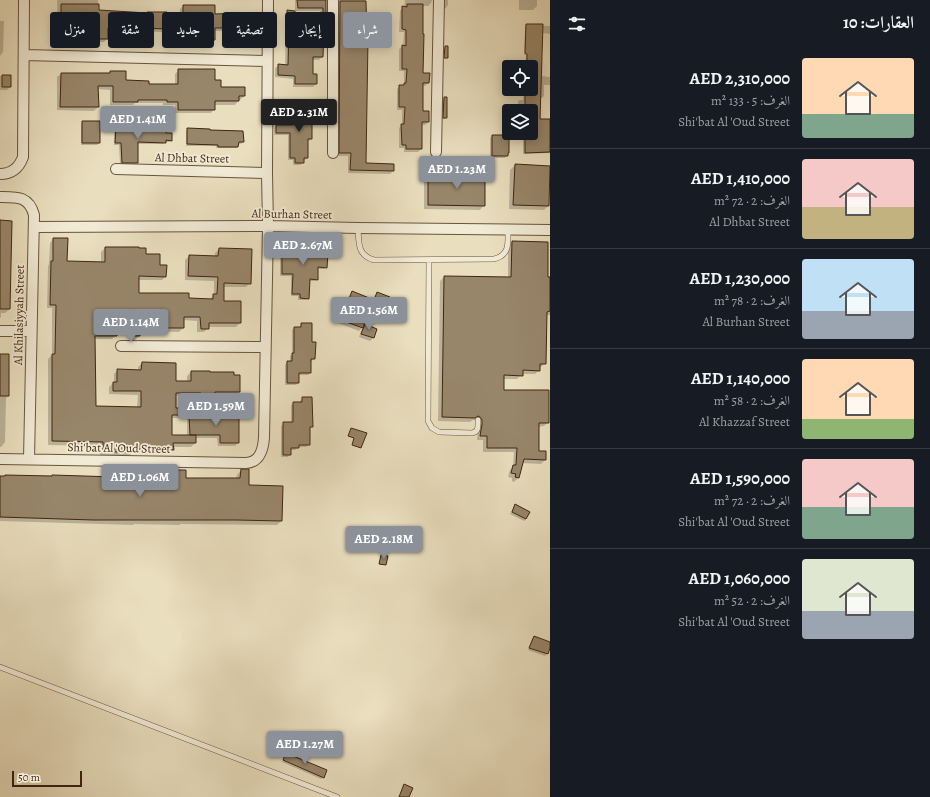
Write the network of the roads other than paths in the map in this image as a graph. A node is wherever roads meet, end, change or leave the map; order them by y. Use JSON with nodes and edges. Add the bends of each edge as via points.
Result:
{"nodes":[{"id":1,"x":24,"y":0,"type":"edge"},
{"id":2,"x":268,"y":0,"type":"edge"},
{"id":3,"x":333,"y":0,"type":"edge"},
{"id":4,"x":439,"y":0,"type":"edge"},
{"id":5,"x":24,"y":55,"type":"junction"},
{"id":6,"x":267,"y":60,"type":"junction"},
{"id":7,"x":436,"y":152,"type":"dead end"},
{"id":8,"x":333,"y":153,"type":"dead end"},
{"id":9,"x":116,"y":169,"type":"dead end"},
{"id":10,"x":267,"y":173,"type":"junction"},
{"id":11,"x":0,"y":174,"type":"edge"},
{"id":12,"x":0,"y":197,"type":"edge"},
{"id":13,"x":268,"y":226,"type":"junction"},
{"id":14,"x":34,"y":227,"type":"junction"},
{"id":15,"x":358,"y":228,"type":"junction"},
{"id":16,"x":508,"y":230,"type":"junction"},
{"id":17,"x":550,"y":230,"type":"edge"},
{"id":18,"x":429,"y":260,"type":"junction"},
{"id":19,"x":0,"y":331,"type":"edge"},
{"id":20,"x":31,"y":332,"type":"junction"},
{"id":21,"x":120,"y":346,"type":"dead end"},
{"id":22,"x":265,"y":347,"type":"junction"},
{"id":23,"x":478,"y":420,"type":"dead end"},
{"id":24,"x":0,"y":459,"type":"edge"},
{"id":25,"x":29,"y":459,"type":"junction"},
{"id":26,"x":0,"y":667,"type":"edge"},
{"id":27,"x":337,"y":797,"type":"edge"}],
"edges":[{"from":1,"to":5,"type":"street"},
{"from":2,"to":6,"type":"street","name":"Shi'bat Al 'Oud Street"},
{"from":3,"to":8,"type":"street"},
{"from":4,"to":7,"type":"street"},
{"from":5,"to":6,"type":"street"},
{"from":5,"to":11,"type":"street","via":[[22,162],[10,173]]},
{"from":6,"to":10,"type":"street","name":"Shi'bat Al 'Oud Street"},
{"from":9,"to":10,"type":"street","name":"Al Dhbat Street"},
{"from":10,"to":13,"type":"street","name":"Shi'bat Al 'Oud Street"},
{"from":12,"to":14,"type":"street","name":"Al Khilasiyyah Street","via":[[18,197],[26,200],[33,211]]},
{"from":13,"to":14,"type":"street","name":"Al Burhan Street"},
{"from":13,"to":15,"type":"street","name":"Al Burhan Street"},
{"from":13,"to":22,"type":"street","name":"Shi'bat Al 'Oud Street"},
{"from":14,"to":20,"type":"street","name":"Al Khilasiyyah Street"},
{"from":15,"to":16,"type":"street","name":"Al Burhan Street"},
{"from":15,"to":18,"type":"lane","via":[[361,250],[368,258]]},
{"from":16,"to":17,"type":"street","name":"Al Burhan Street"},
{"from":16,"to":18,"type":"lane","via":[[507,249],[498,258]]},
{"from":18,"to":23,"type":"lane","via":[[428,421],[432,428],[439,432],[472,433],[478,430]]},
{"from":19,"to":20,"type":"street"},
{"from":20,"to":25,"type":"street","name":"Al Khilasiyyah Street"},
{"from":21,"to":22,"type":"street"},
{"from":22,"to":25,"type":"street","name":"Shi'bat Al 'Oud Street","via":[[263,443],[259,456],[254,461],[246,463]]},
{"from":24,"to":25,"type":"street","name":"Shi'bat Al 'Oud Street"},
{"from":26,"to":27,"type":"lane"}]}
